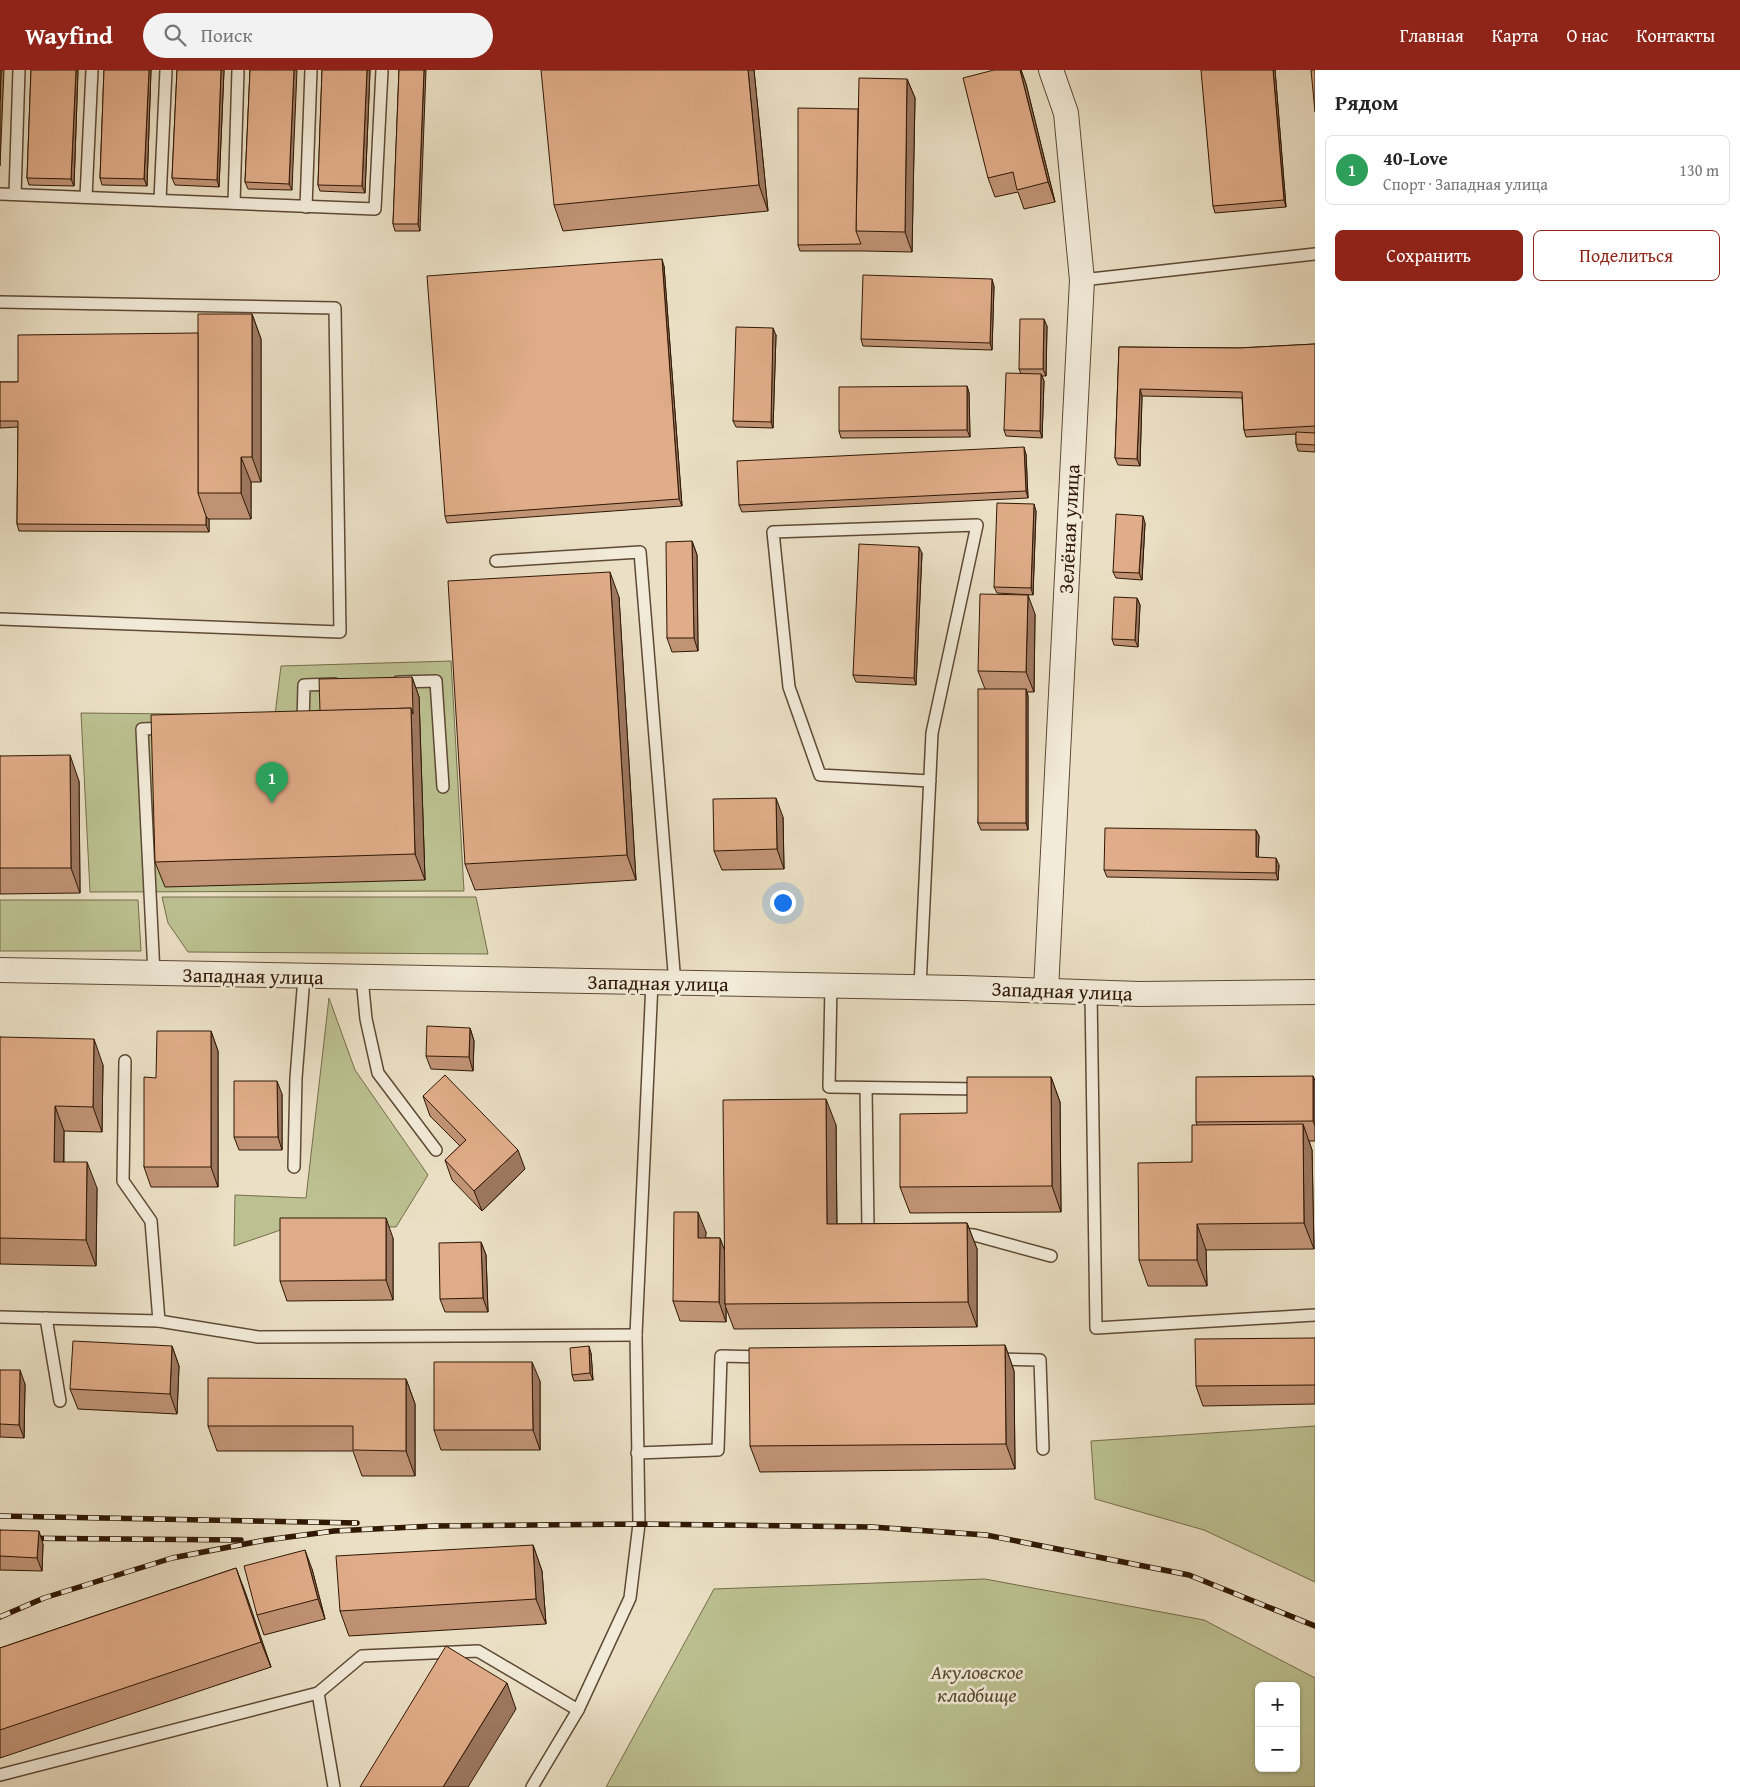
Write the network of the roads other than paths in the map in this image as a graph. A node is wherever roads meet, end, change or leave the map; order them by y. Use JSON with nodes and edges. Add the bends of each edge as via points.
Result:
{"nodes":[{"id":1,"x":19,"y":70,"type":"edge"},
{"id":2,"x":92,"y":70,"type":"edge"},
{"id":3,"x":166,"y":70,"type":"edge"},
{"id":4,"x":238,"y":70,"type":"edge"},
{"id":5,"x":311,"y":70,"type":"edge"},
{"id":6,"x":382,"y":70,"type":"edge"},
{"id":7,"x":1051,"y":70,"type":"edge"},
{"id":8,"x":0,"y":194,"type":"edge"},
{"id":9,"x":14,"y":194,"type":"junction"},
{"id":10,"x":86,"y":198,"type":"junction"},
{"id":11,"x":160,"y":200,"type":"junction"},
{"id":12,"x":234,"y":204,"type":"junction"},
{"id":13,"x":306,"y":207,"type":"junction"},
{"id":14,"x":1315,"y":254,"type":"edge"},
{"id":15,"x":1082,"y":280,"type":"junction"},
{"id":16,"x":0,"y":302,"type":"edge"},
{"id":17,"x":496,"y":561,"type":"dead end"},
{"id":18,"x":0,"y":619,"type":"edge"},
{"id":19,"x":388,"y":682,"type":"edge"},
{"id":20,"x":351,"y":684,"type":"edge"},
{"id":21,"x":294,"y":725,"type":"edge"},
{"id":22,"x":180,"y":728,"type":"edge"},
{"id":23,"x":930,"y":781,"type":"junction"},
{"id":24,"x":442,"y":787,"type":"dead end"},
{"id":25,"x":0,"y":970,"type":"edge"},
{"id":26,"x":154,"y":974,"type":"junction"},
{"id":27,"x":304,"y":977,"type":"junction"},
{"id":28,"x":362,"y":978,"type":"junction"},
{"id":29,"x":652,"y":982,"type":"junction"},
{"id":30,"x":675,"y":984,"type":"junction"},
{"id":31,"x":831,"y":986,"type":"junction"},
{"id":32,"x":920,"y":987,"type":"junction"},
{"id":33,"x":1046,"y":990,"type":"junction"},
{"id":34,"x":1091,"y":992,"type":"junction"},
{"id":35,"x":1315,"y":992,"type":"edge"},
{"id":36,"x":125,"y":1061,"type":"dead end"},
{"id":37,"x":866,"y":1088,"type":"junction"},
{"id":38,"x":992,"y":1089,"type":"edge"},
{"id":39,"x":436,"y":1150,"type":"dead end"},
{"id":40,"x":294,"y":1167,"type":"dead end"},
{"id":41,"x":888,"y":1231,"type":"edge"},
{"id":42,"x":946,"y":1233,"type":"edge"},
{"id":43,"x":1051,"y":1256,"type":"dead end"},
{"id":44,"x":1315,"y":1315,"type":"edge"},
{"id":45,"x":0,"y":1317,"type":"edge"},
{"id":46,"x":46,"y":1318,"type":"junction"},
{"id":47,"x":158,"y":1321,"type":"junction"},
{"id":48,"x":636,"y":1335,"type":"junction"},
{"id":49,"x":780,"y":1357,"type":"edge"},
{"id":50,"x":980,"y":1359,"type":"edge"},
{"id":51,"x":60,"y":1401,"type":"dead end"},
{"id":52,"x":1043,"y":1448,"type":"dead end"},
{"id":53,"x":637,"y":1453,"type":"junction"},
{"id":54,"x":318,"y":1693,"type":"junction"},
{"id":55,"x":578,"y":1710,"type":"junction"},
{"id":56,"x":0,"y":1775,"type":"edge"},
{"id":57,"x":334,"y":1787,"type":"edge"},
{"id":58,"x":532,"y":1787,"type":"edge"}],
"edges":[{"from":1,"to":9,"type":"lane"},
{"from":2,"to":10,"type":"lane"},
{"from":3,"to":11,"type":"lane"},
{"from":4,"to":12,"type":"lane"},
{"from":5,"to":13,"type":"lane"},
{"from":6,"to":13,"type":"lane","via":[[375,209]]},
{"from":7,"to":15,"type":"street","name":"Зелёная улица","via":[[1066,113]]},
{"from":8,"to":9,"type":"lane"},
{"from":9,"to":10,"type":"lane"},
{"from":10,"to":11,"type":"lane"},
{"from":11,"to":12,"type":"lane"},
{"from":12,"to":13,"type":"lane"},
{"from":14,"to":15,"type":"lane"},
{"from":15,"to":33,"type":"street","name":"Зелёная улица"},
{"from":16,"to":18,"type":"lane","via":[[335,308],[340,632]]},
{"from":17,"to":30,"type":"lane","via":[[640,552]]},
{"from":19,"to":24,"type":"lane","via":[[436,681]]},
{"from":20,"to":21,"type":"lane","via":[[304,685],[304,724]]},
{"from":22,"to":26,"type":"lane","via":[[142,729]]},
{"from":23,"to":23,"type":"lane","via":[[932,733],[977,525],[773,532],[789,687],[820,775]]},
{"from":23,"to":32,"type":"lane"},
{"from":25,"to":26,"type":"street","name":"Западная улица"},
{"from":26,"to":27,"type":"street","name":"Западная улица"},
{"from":27,"to":28,"type":"street","name":"Западная улица"},
{"from":27,"to":40,"type":"lane","via":[[296,1078]]},
{"from":28,"to":29,"type":"street","name":"Западная улица"},
{"from":28,"to":39,"type":"lane","via":[[366,1019],[378,1073]]},
{"from":29,"to":30,"type":"street","name":"Западная улица"},
{"from":29,"to":48,"type":"lane"},
{"from":30,"to":31,"type":"street","name":"Западная улица"},
{"from":31,"to":32,"type":"street","name":"Западная улица"},
{"from":31,"to":37,"type":"lane","via":[[829,1087]]},
{"from":32,"to":33,"type":"street","name":"Западная улица"},
{"from":33,"to":34,"type":"street","name":"Западная улица"},
{"from":34,"to":35,"type":"street","name":"Западная улица"},
{"from":34,"to":44,"type":"lane","via":[[1096,1328]]},
{"from":36,"to":47,"type":"lane","via":[[123,1180],[151,1221]]},
{"from":37,"to":38,"type":"lane"},
{"from":37,"to":41,"type":"lane","via":[[868,1230]]},
{"from":42,"to":43,"type":"lane","via":[[974,1235]]},
{"from":45,"to":46,"type":"lane"},
{"from":46,"to":47,"type":"lane"},
{"from":46,"to":51,"type":"lane"},
{"from":47,"to":48,"type":"lane","via":[[258,1337]]},
{"from":48,"to":53,"type":"lane"},
{"from":49,"to":53,"type":"lane","via":[[721,1356],[718,1450]]},
{"from":50,"to":52,"type":"lane","via":[[1040,1360]]},
{"from":53,"to":55,"type":"lane","via":[[639,1524],[630,1598]]},
{"from":54,"to":55,"type":"lane","via":[[362,1656],[478,1651]]},
{"from":54,"to":56,"type":"lane"},
{"from":54,"to":57,"type":"lane"},
{"from":55,"to":58,"type":"lane"}]}
